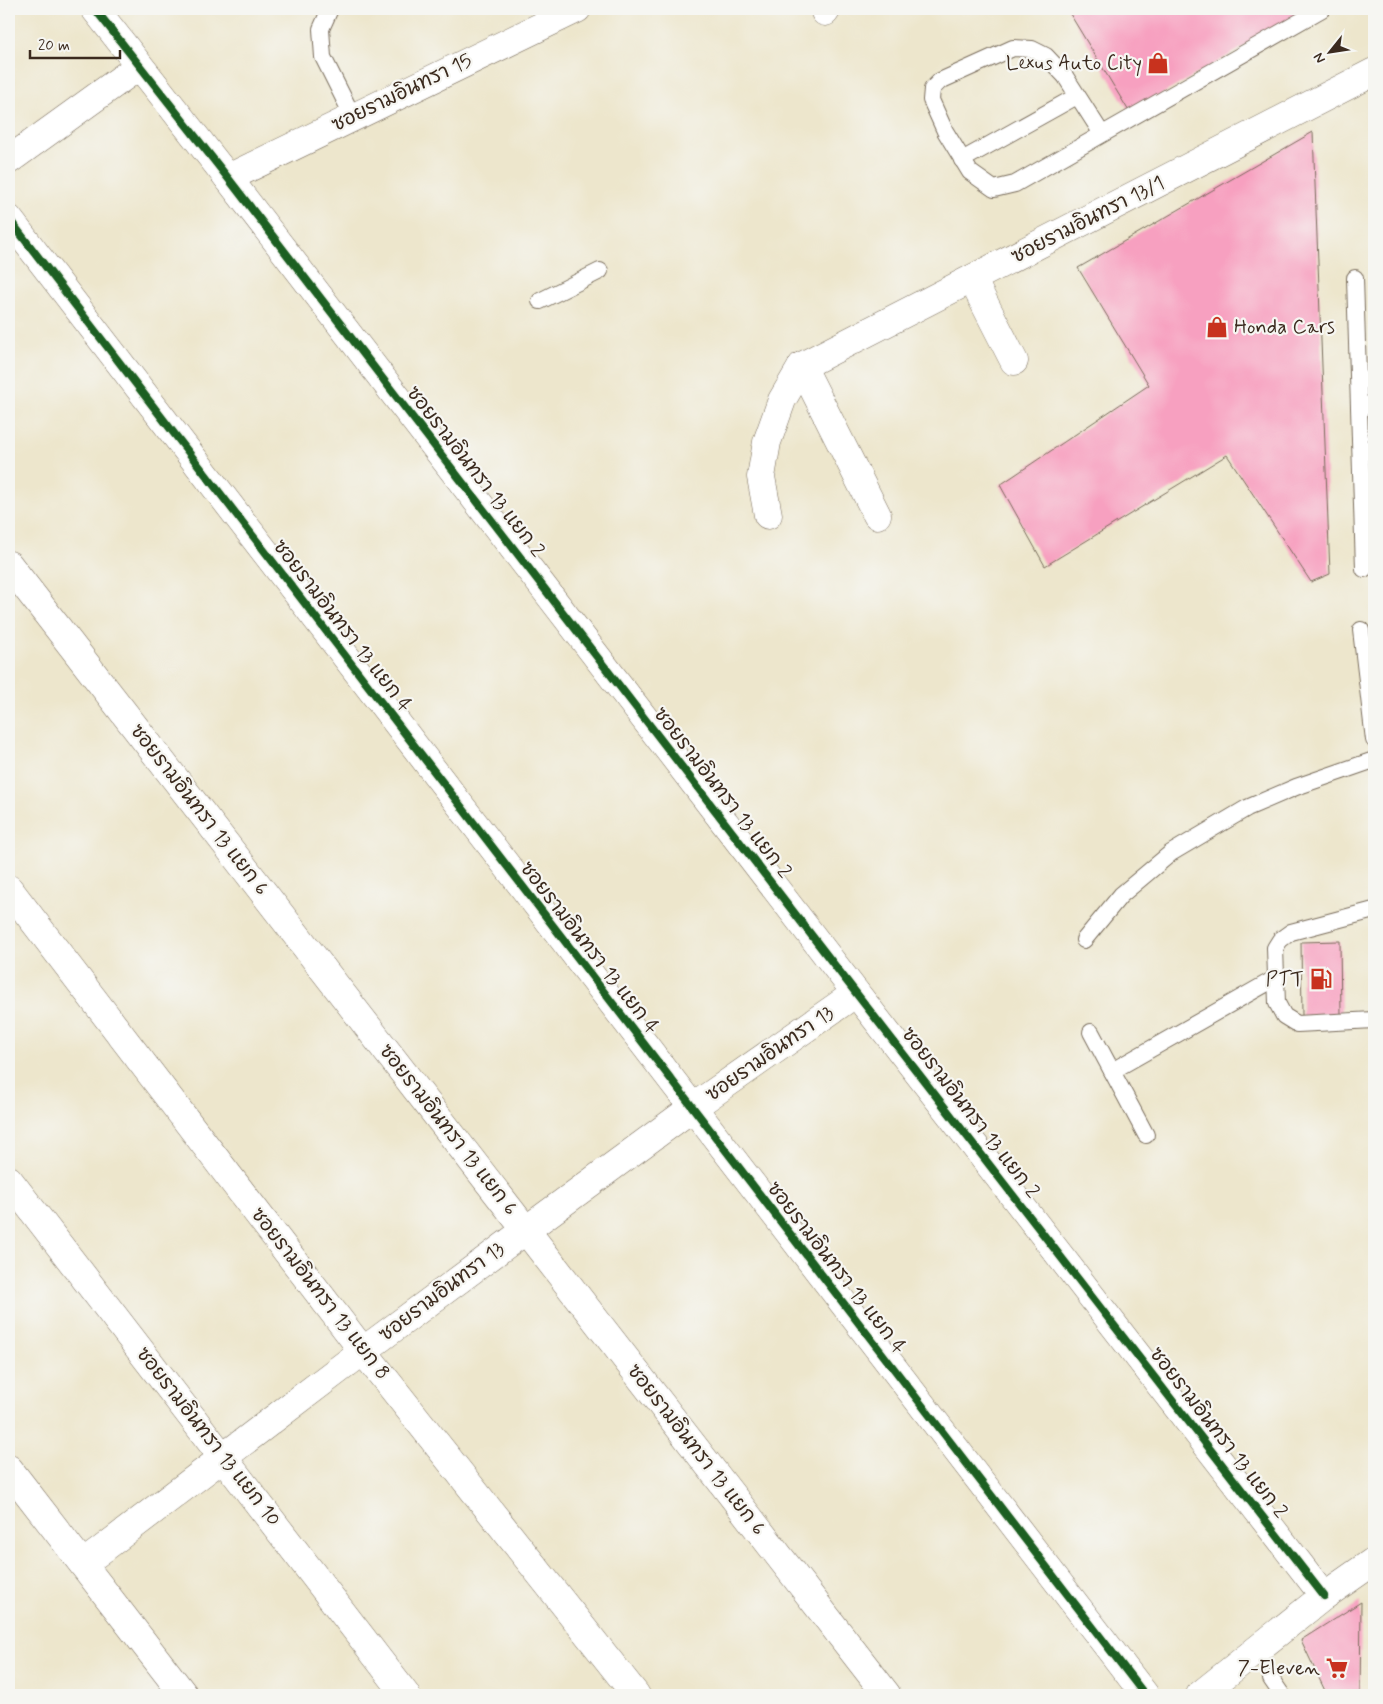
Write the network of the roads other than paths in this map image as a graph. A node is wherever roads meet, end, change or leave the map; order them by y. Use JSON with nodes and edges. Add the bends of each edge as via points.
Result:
{"nodes":[{"id":1,"x":95,"y":9,"type":"edge"},
{"id":2,"x":330,"y":9,"type":"edge"},
{"id":3,"x":577,"y":9,"type":"edge"},
{"id":4,"x":1322,"y":9,"type":"edge"},
{"id":5,"x":139,"y":66,"type":"junction"},
{"id":6,"x":1374,"y":72,"type":"edge"},
{"id":7,"x":1077,"y":96,"type":"junction"},
{"id":8,"x":353,"y":117,"type":"junction"},
{"id":9,"x":1102,"y":134,"type":"junction"},
{"id":10,"x":9,"y":160,"type":"edge"},
{"id":11,"x":962,"y":160,"type":"junction"},
{"id":12,"x":228,"y":178,"type":"junction"},
{"id":13,"x":9,"y":219,"type":"edge"},
{"id":14,"x":600,"y":271,"type":"dead end"},
{"id":15,"x":1355,"y":278,"type":"dead end"},
{"id":16,"x":972,"y":279,"type":"junction"},
{"id":17,"x":540,"y":301,"type":"dead end"},
{"id":18,"x":1014,"y":361,"type":"dead end"},
{"id":19,"x":802,"y":366,"type":"junction"},
{"id":20,"x":1367,"y":405,"type":"edge"},
{"id":21,"x":768,"y":515,"type":"dead end"},
{"id":22,"x":877,"y":515,"type":"dead end"},
{"id":23,"x":9,"y":565,"type":"edge"},
{"id":24,"x":1364,"y":569,"type":"dead end"},
{"id":25,"x":1361,"y":630,"type":"dead end"},
{"id":26,"x":1374,"y":740,"type":"edge"},
{"id":27,"x":1374,"y":760,"type":"edge"},
{"id":28,"x":9,"y":889,"type":"edge"},
{"id":29,"x":1374,"y":910,"type":"edge"},
{"id":30,"x":1084,"y":940,"type":"dead end"},
{"id":31,"x":1276,"y":978,"type":"junction"},
{"id":32,"x":856,"y":993,"type":"junction"},
{"id":33,"x":1374,"y":1020,"type":"edge"},
{"id":34,"x":1091,"y":1032,"type":"dead end"},
{"id":35,"x":1112,"y":1071,"type":"junction"},
{"id":36,"x":692,"y":1108,"type":"junction"},
{"id":37,"x":1146,"y":1135,"type":"dead end"},
{"id":38,"x":9,"y":1180,"type":"edge"},
{"id":39,"x":526,"y":1230,"type":"junction"},
{"id":40,"x":363,"y":1351,"type":"junction"},
{"id":41,"x":223,"y":1457,"type":"junction"},
{"id":42,"x":9,"y":1469,"type":"edge"},
{"id":43,"x":1374,"y":1561,"type":"edge"},
{"id":44,"x":83,"y":1564,"type":"junction"},
{"id":45,"x":1324,"y":1596,"type":"junction"},
{"id":46,"x":1271,"y":1679,"type":"dead end"},
{"id":47,"x":184,"y":1695,"type":"edge"},
{"id":48,"x":406,"y":1695,"type":"edge"},
{"id":49,"x":636,"y":1695,"type":"edge"},
{"id":50,"x":887,"y":1695,"type":"edge"},
{"id":51,"x":1145,"y":1695,"type":"edge"},
{"id":52,"x":1200,"y":1695,"type":"edge"},
{"id":53,"x":1282,"y":1695,"type":"edge"}],
"edges":[{"from":1,"to":5,"type":"street","name":"ซอยรามอินทรา 13 แยก 2"},
{"from":2,"to":8,"type":"lane","via":[[321,30],[323,56]]},
{"from":3,"to":8,"type":"street","name":"ซอยรามอินทรา 15"},
{"from":4,"to":9,"type":"lane"},
{"from":5,"to":10,"type":"street"},
{"from":5,"to":12,"type":"street","name":"ซอยรามอินทรา 13 แยก 2"},
{"from":6,"to":16,"type":"street","name":"ซอยรามอินทรา 13/1"},
{"from":7,"to":9,"type":"lane"},
{"from":7,"to":11,"type":"lane"},
{"from":7,"to":11,"type":"lane","via":[[1065,76],[1046,56],[1032,49],[1013,48],[940,80],[932,89],[931,100]]},
{"from":8,"to":12,"type":"street","name":"ซอยรามอินทรา 15"},
{"from":9,"to":11,"type":"lane","via":[[1015,184],[994,189],[970,172]]},
{"from":12,"to":32,"type":"street","name":"ซอยรามอินทรา 13 แยก 2"},
{"from":13,"to":36,"type":"street","name":"ซอยรามอินทรา 13 แยก 4"},
{"from":14,"to":17,"type":"lane"},
{"from":15,"to":20,"type":"lane"},
{"from":16,"to":18,"type":"street"},
{"from":16,"to":19,"type":"street","name":"ซอยรามอินทรา 13/1"},
{"from":19,"to":21,"type":"street","via":[[782,400],[768,442],[761,477]]},
{"from":19,"to":22,"type":"street"},
{"from":20,"to":24,"type":"lane"},
{"from":23,"to":39,"type":"street","name":"ซอยรามอินทรา 13 แยก 6"},
{"from":25,"to":26,"type":"lane"},
{"from":27,"to":30,"type":"lane","via":[[1247,808],[1171,853],[1122,895]]},
{"from":28,"to":40,"type":"street","name":"ซอยรามอินทรา 13 แยก 8"},
{"from":29,"to":31,"type":"lane","via":[[1291,932],[1275,948]]},
{"from":31,"to":33,"type":"lane","via":[[1277,1002],[1284,1016],[1296,1024]]},
{"from":31,"to":35,"type":"lane"},
{"from":32,"to":36,"type":"street","name":"ซอยรามอินทรา 13"},
{"from":32,"to":45,"type":"street","name":"ซอยรามอินทรา 13 แยก 2"},
{"from":34,"to":35,"type":"lane"},
{"from":35,"to":37,"type":"lane"},
{"from":36,"to":39,"type":"street","name":"ซอยรามอินทรา 13"},
{"from":36,"to":51,"type":"street","name":"ซอยรามอินทรา 13 แยก 4"},
{"from":38,"to":41,"type":"street","name":"ซอยรามอินทรา 13 แยก 10"},
{"from":39,"to":40,"type":"street","name":"ซอยรามอินทรา 13"},
{"from":39,"to":50,"type":"street","name":"ซอยรามอินทรา 13 แยก 6"},
{"from":40,"to":41,"type":"street","name":"ซอยรามอินทรา 13"},
{"from":40,"to":49,"type":"street","name":"ซอยรามอินทรา 13 แยก 8"},
{"from":41,"to":44,"type":"street","name":"ซอยรามอินทรา 13"},
{"from":41,"to":48,"type":"street","name":"ซอยรามอินทรา 13 แยก 10"},
{"from":42,"to":44,"type":"street"},
{"from":43,"to":45,"type":"street"},
{"from":44,"to":47,"type":"street"},
{"from":45,"to":52,"type":"street"},
{"from":46,"to":53,"type":"lane"}]}
